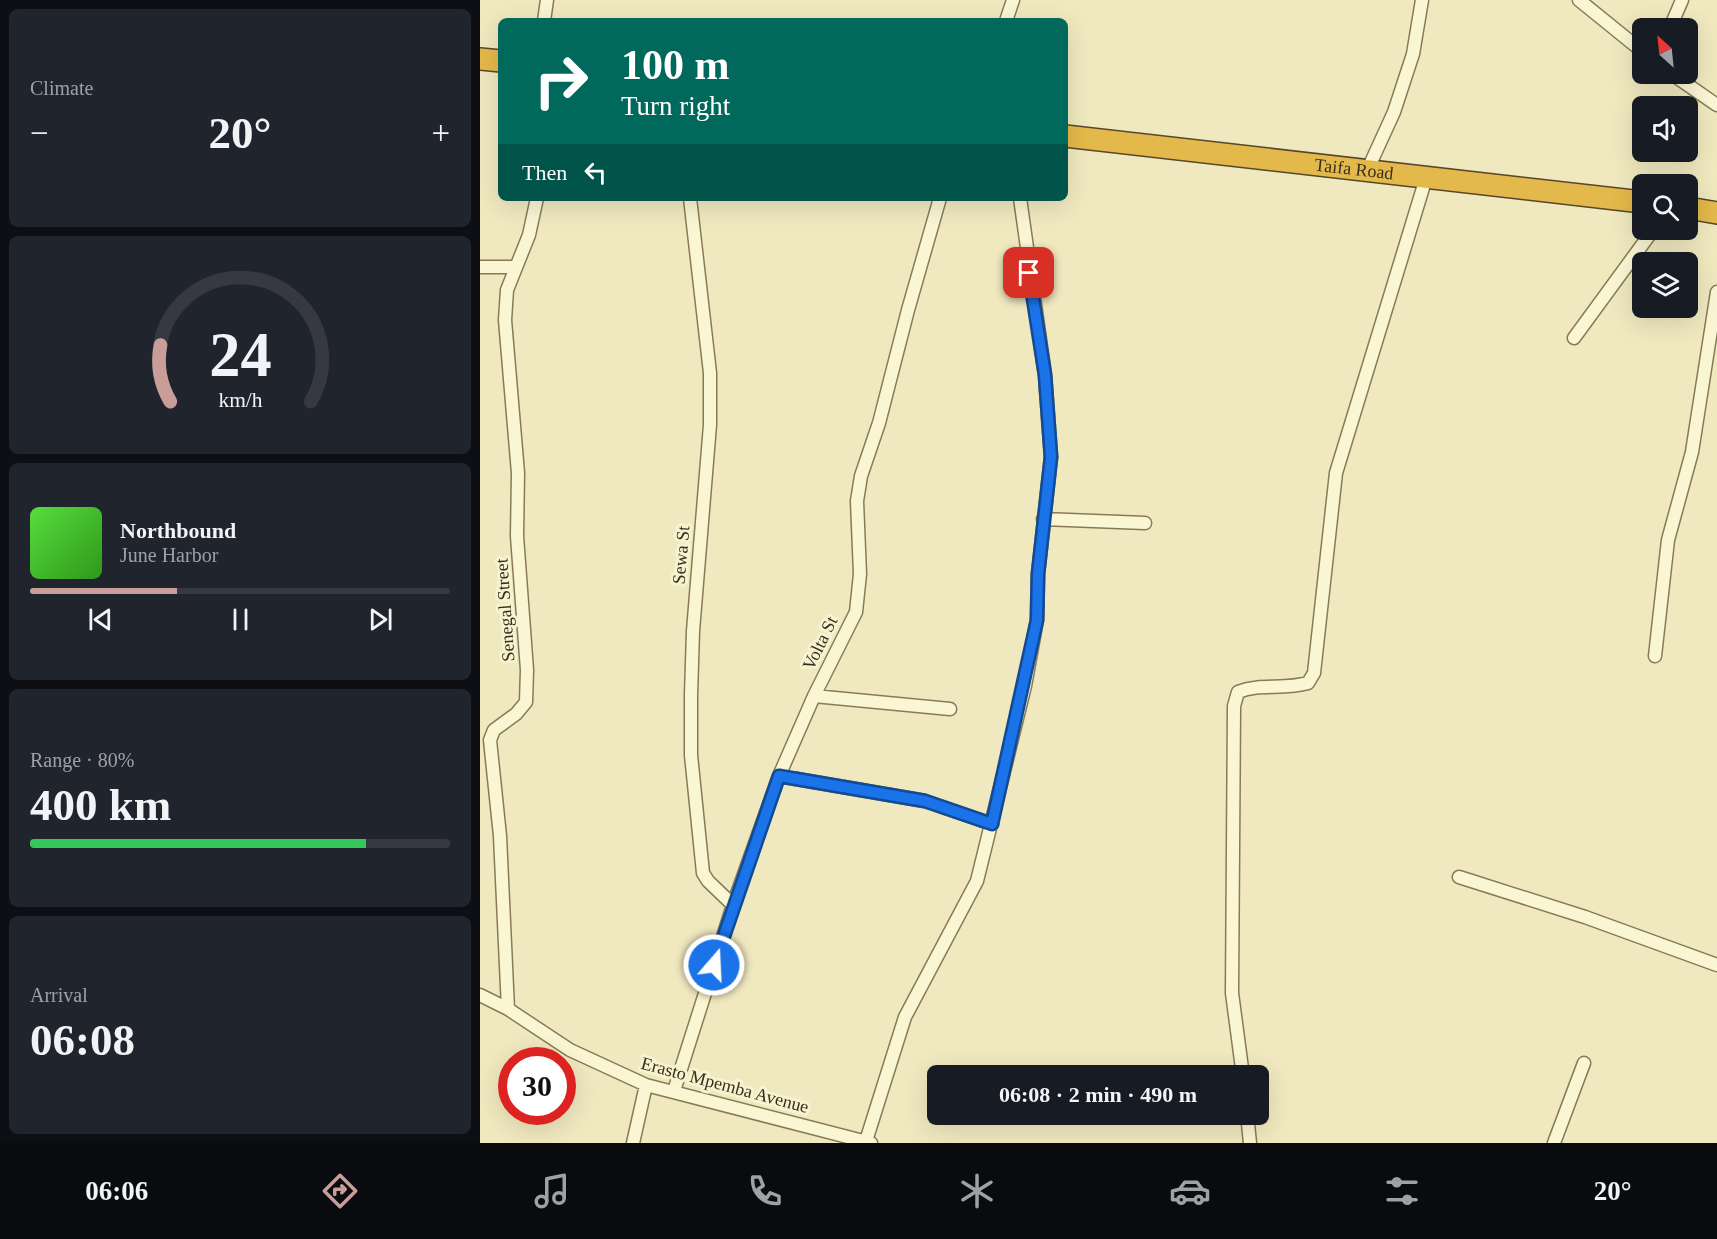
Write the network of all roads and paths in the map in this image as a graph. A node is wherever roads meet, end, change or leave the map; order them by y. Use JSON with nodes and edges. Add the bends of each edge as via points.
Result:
{"nodes":[{"id":1,"x":548,"y":0,"type":"edge"},
{"id":2,"x":1013,"y":0,"type":"edge"},
{"id":3,"x":1422,"y":0,"type":"edge"},
{"id":4,"x":1579,"y":0,"type":"edge"},
{"id":5,"x":1682,"y":0,"type":"edge"},
{"id":6,"x":545,"y":18,"type":"edge"},
{"id":7,"x":1007,"y":18,"type":"edge"},
{"id":8,"x":1674,"y":18,"type":"edge"},
{"id":9,"x":1632,"y":43,"type":"edge"},
{"id":10,"x":480,"y":59,"type":"edge"},
{"id":11,"x":498,"y":60,"type":"edge"},
{"id":12,"x":1687,"y":84,"type":"edge"},
{"id":13,"x":1717,"y":105,"type":"edge"},
{"id":14,"x":1068,"y":136,"type":"edge"},
{"id":15,"x":1367,"y":171,"type":"junction"},
{"id":16,"x":1426,"y":178,"type":"junction"},
{"id":17,"x":536,"y":201,"type":"edge"},
{"id":18,"x":690,"y":201,"type":"edge"},
{"id":19,"x":939,"y":201,"type":"edge"},
{"id":20,"x":1020,"y":201,"type":"edge"},
{"id":21,"x":1632,"y":201,"type":"edge"},
{"id":22,"x":1698,"y":210,"type":"edge"},
{"id":23,"x":1717,"y":213,"type":"edge"},
{"id":24,"x":1646,"y":240,"type":"edge"},
{"id":25,"x":480,"y":267,"type":"edge"},
{"id":26,"x":513,"y":267,"type":"junction"},
{"id":27,"x":1717,"y":292,"type":"edge"},
{"id":28,"x":1574,"y":338,"type":"dead end"},
{"id":29,"x":1043,"y":519,"type":"junction"},
{"id":30,"x":1145,"y":524,"type":"dead end"},
{"id":31,"x":1655,"y":656,"type":"dead end"},
{"id":32,"x":814,"y":696,"type":"junction"},
{"id":33,"x":950,"y":709,"type":"dead end"},
{"id":34,"x":485,"y":741,"type":"edge"},
{"id":35,"x":779,"y":776,"type":"junction"},
{"id":36,"x":992,"y":824,"type":"junction"},
{"id":37,"x":1459,"y":877,"type":"dead end"},
{"id":38,"x":733,"y":904,"type":"junction"},
{"id":39,"x":1717,"y":965,"type":"edge"},
{"id":40,"x":480,"y":995,"type":"edge"},
{"id":41,"x":508,"y":1009,"type":"junction"},
{"id":42,"x":1584,"y":1063,"type":"dead end"},
{"id":43,"x":1242,"y":1065,"type":"edge"},
{"id":44,"x":646,"y":1085,"type":"junction"},
{"id":45,"x":674,"y":1091,"type":"junction"},
{"id":46,"x":1248,"y":1125,"type":"edge"},
{"id":47,"x":869,"y":1142,"type":"edge"},
{"id":48,"x":633,"y":1143,"type":"edge"},
{"id":49,"x":1250,"y":1143,"type":"edge"},
{"id":50,"x":1554,"y":1143,"type":"edge"}],
"edges":[{"from":1,"to":6,"type":"street"},
{"from":2,"to":7,"type":"street"},
{"from":3,"to":15,"type":"street","via":[[1413,54],[1394,112]]},
{"from":4,"to":9,"type":"street"},
{"from":5,"to":8,"type":"street"},
{"from":10,"to":11,"type":"highway"},
{"from":12,"to":13,"type":"street"},
{"from":14,"to":15,"type":"highway","name":"Taifa Road"},
{"from":15,"to":16,"type":"highway","name":"Taifa Road"},
{"from":16,"to":21,"type":"highway","name":"Taifa Road"},
{"from":16,"to":43,"type":"street","via":[[1336,473],[1314,673],[1308,683],[1294,687],[1244,689],[1238,692],[1234,706],[1232,993]]},
{"from":17,"to":26,"type":"street","name":"Senegal Street","via":[[529,235]]},
{"from":18,"to":38,"type":"street","name":"Sewa St","via":[[710,373],[710,425],[693,632],[691,755],[703,873]]},
{"from":19,"to":32,"type":"street","name":"Volta St","via":[[861,476],[857,501],[860,553],[856,612]]},
{"from":20,"to":29,"type":"street","via":[[1045,375],[1051,457]]},
{"from":22,"to":23,"type":"highway"},
{"from":24,"to":28,"type":"street"},
{"from":25,"to":26,"type":"street"},
{"from":26,"to":34,"type":"street","name":"Senegal Street","via":[[505,320],[518,473],[517,536],[526,702]]},
{"from":27,"to":31,"type":"street","via":[[1692,452],[1668,540]]},
{"from":29,"to":30,"type":"street"},
{"from":29,"to":36,"type":"street","via":[[1037,620]]},
{"from":32,"to":33,"type":"street"},
{"from":32,"to":35,"type":"street","name":"Volta St"},
{"from":34,"to":41,"type":"street","name":"Senegal Street","via":[[500,836]]},
{"from":35,"to":36,"type":"street","via":[[925,801]]},
{"from":35,"to":38,"type":"street","name":"Volta St"},
{"from":36,"to":47,"type":"street","via":[[977,881],[905,1017]]},
{"from":37,"to":39,"type":"street"},
{"from":38,"to":45,"type":"street","name":"Volta St"},
{"from":40,"to":41,"type":"street","name":"Erasto Mpemba Avenue"},
{"from":41,"to":44,"type":"street","name":"Erasto Mpemba Avenue","via":[[570,1050]]},
{"from":42,"to":50,"type":"street"},
{"from":44,"to":45,"type":"street","name":"Erasto Mpemba Avenue"},
{"from":44,"to":48,"type":"street"},
{"from":45,"to":47,"type":"street","name":"Erasto Mpemba Avenue"},
{"from":46,"to":49,"type":"street"}]}
